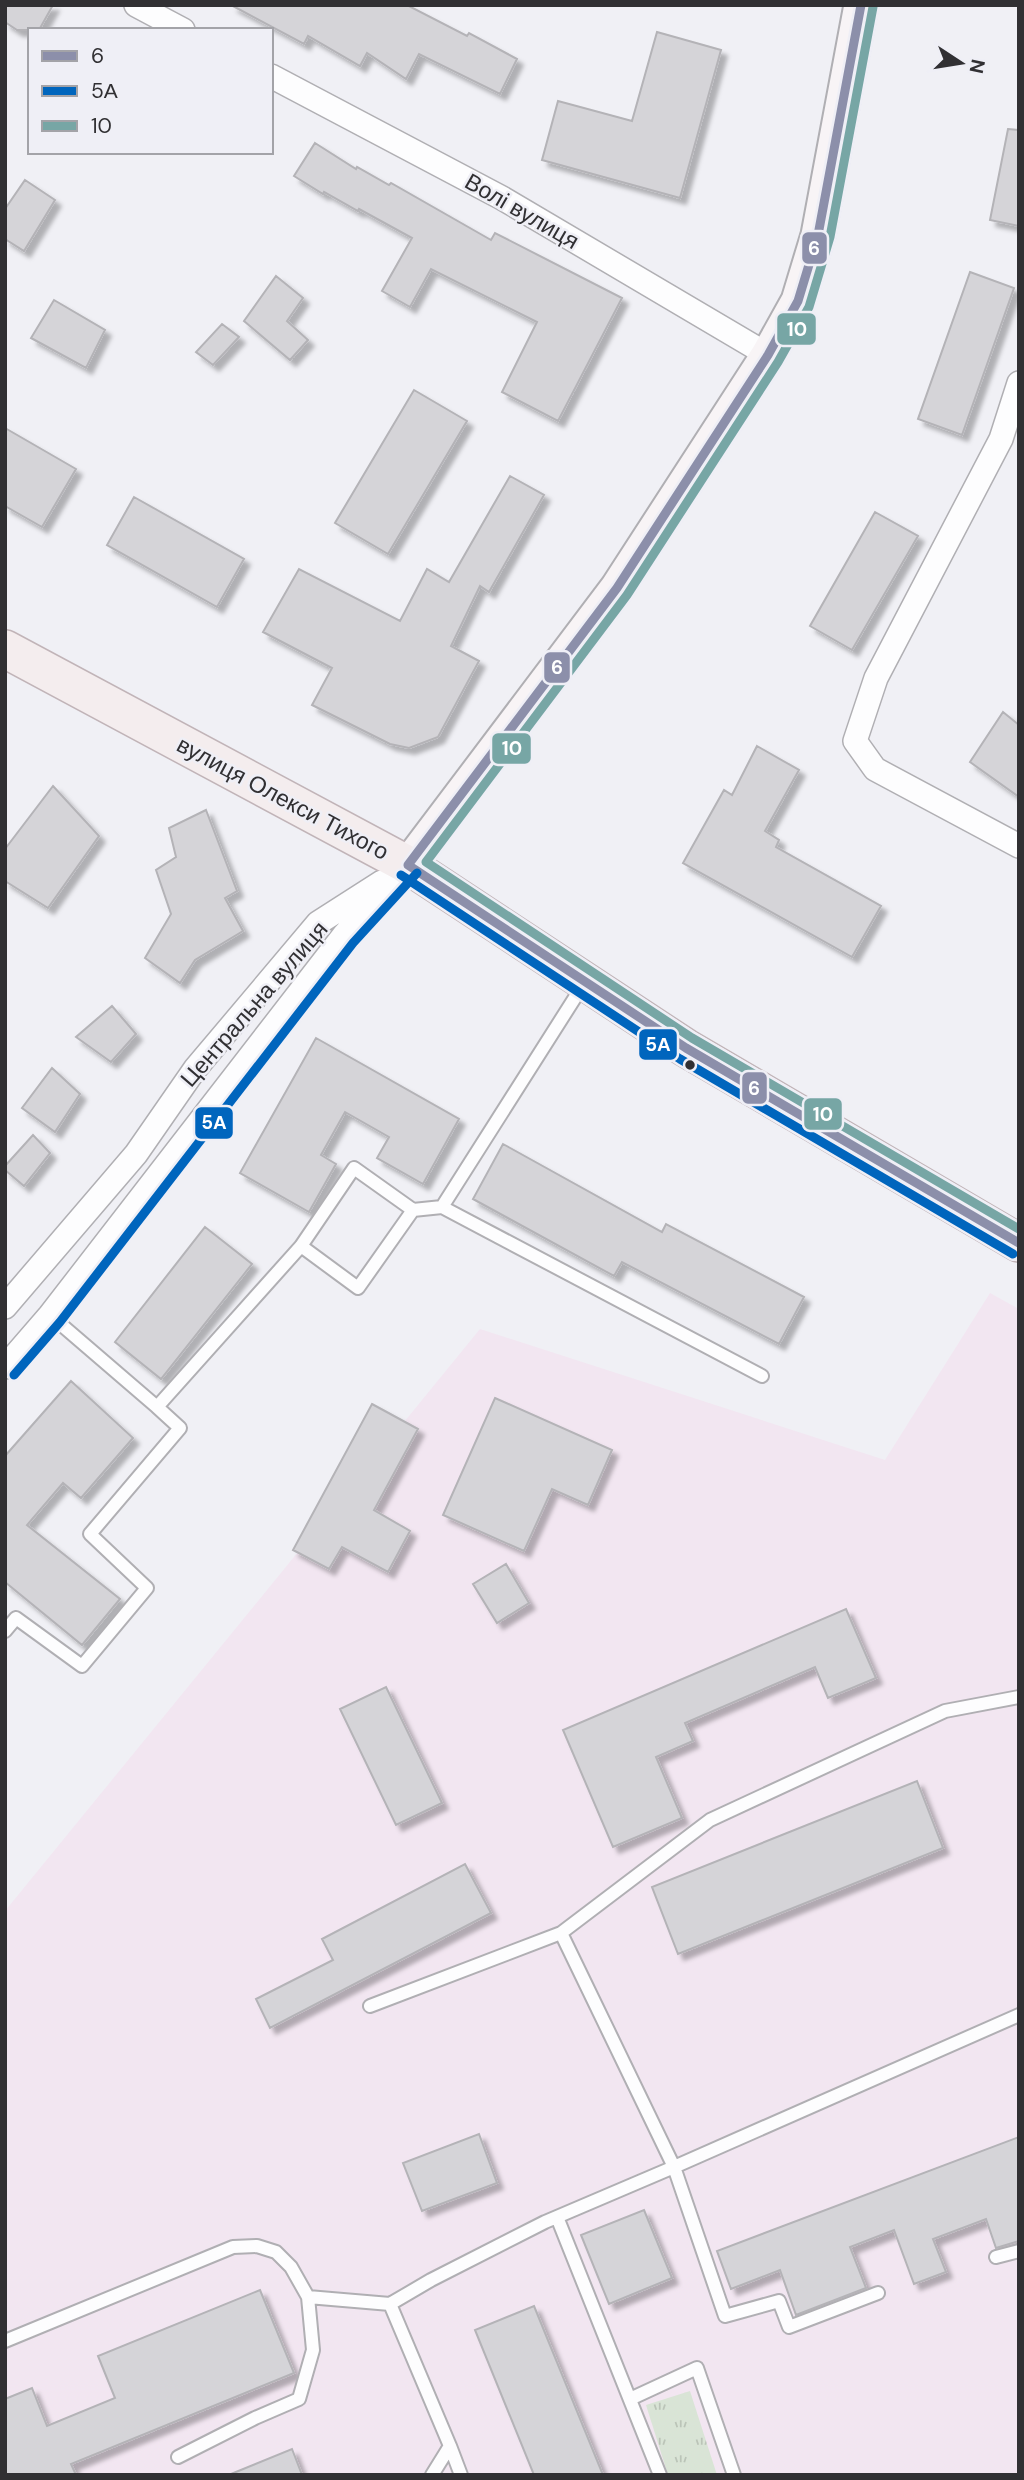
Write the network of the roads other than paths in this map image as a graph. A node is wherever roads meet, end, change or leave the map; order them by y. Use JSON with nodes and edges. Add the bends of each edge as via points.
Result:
{"nodes":[{"id":1,"x":136,"y":5,"type":"edge"},
{"id":2,"x":861,"y":5,"type":"edge"},
{"id":3,"x":179,"y":28,"type":"edge"},
{"id":4,"x":273,"y":77,"type":"edge"},
{"id":5,"x":768,"y":355,"type":"junction"},
{"id":6,"x":1019,"y":383,"type":"edge"},
{"id":7,"x":5,"y":649,"type":"edge"},
{"id":8,"x":1019,"y":846,"type":"edge"},
{"id":9,"x":408,"y":865,"type":"junction"},
{"id":10,"x":585,"y":982,"type":"junction"},
{"id":11,"x":442,"y":1207,"type":"junction"},
{"id":12,"x":413,"y":1210,"type":"junction"},
{"id":13,"x":1019,"y":1243,"type":"edge"},
{"id":14,"x":301,"y":1246,"type":"junction"},
{"id":15,"x":5,"y":1307,"type":"edge"},
{"id":16,"x":51,"y":1315,"type":"junction"},
{"id":17,"x":5,"y":1367,"type":"edge"},
{"id":18,"x":762,"y":1376,"type":"dead end"},
{"id":19,"x":157,"y":1407,"type":"junction"},
{"id":20,"x":5,"y":1631,"type":"edge"},
{"id":21,"x":1019,"y":1697,"type":"edge"},
{"id":22,"x":561,"y":1933,"type":"junction"},
{"id":23,"x":370,"y":2007,"type":"dead end"},
{"id":24,"x":1019,"y":2015,"type":"edge"},
{"id":25,"x":674,"y":2167,"type":"junction"},
{"id":26,"x":557,"y":2217,"type":"junction"},
{"id":27,"x":1019,"y":2251,"type":"edge"},
{"id":28,"x":996,"y":2257,"type":"dead end"},
{"id":29,"x":878,"y":2293,"type":"dead end"},
{"id":30,"x":308,"y":2297,"type":"junction"},
{"id":31,"x":390,"y":2304,"type":"junction"},
{"id":32,"x":5,"y":2341,"type":"edge"},
{"id":33,"x":630,"y":2399,"type":"junction"},
{"id":34,"x":450,"y":2446,"type":"junction"},
{"id":35,"x":178,"y":2457,"type":"dead end"},
{"id":36,"x":432,"y":2475,"type":"edge"},
{"id":37,"x":461,"y":2475,"type":"edge"},
{"id":38,"x":660,"y":2475,"type":"edge"},
{"id":39,"x":734,"y":2475,"type":"edge"}],
"edges":[{"from":1,"to":3,"type":"street"},
{"from":2,"to":5,"type":"main road","via":[[818,235],[798,301]]},
{"from":4,"to":5,"type":"street","name":"Волі вулиця","via":[[502,198]]},
{"from":5,"to":9,"type":"main road","via":[[617,588]]},
{"from":6,"to":8,"type":"street","via":[[1001,439],[876,678],[855,741],[875,769]]},
{"from":7,"to":9,"type":"main road","name":"вулиця Олекси Тихого"},
{"from":9,"to":10,"type":"main road","name":"вулиця Олекси Тихого"},
{"from":9,"to":15,"type":"street","name":"Центральна вулиця","via":[[318,923],[195,1069],[136,1154]]},
{"from":9,"to":16,"type":"street","name":"Центральна вулиця","via":[[344,936]]},
{"from":10,"to":11,"type":"lane"},
{"from":10,"to":13,"type":"main road","name":"вулиця Олекси Тихого","via":[[686,1048]]},
{"from":11,"to":12,"type":"lane"},
{"from":11,"to":18,"type":"lane"},
{"from":12,"to":14,"type":"lane","via":[[358,1288]]},
{"from":12,"to":14,"type":"lane","via":[[354,1168]]},
{"from":14,"to":19,"type":"lane"},
{"from":16,"to":17,"type":"street","name":"Центральна вулиця"},
{"from":16,"to":19,"type":"lane"},
{"from":19,"to":20,"type":"lane","via":[[180,1428],[90,1534],[147,1588],[82,1667],[16,1618]]},
{"from":21,"to":22,"type":"lane","via":[[945,1711],[710,1820]]},
{"from":22,"to":23,"type":"lane"},
{"from":22,"to":25,"type":"lane"},
{"from":24,"to":25,"type":"lane"},
{"from":25,"to":26,"type":"lane"},
{"from":25,"to":29,"type":"lane","via":[[725,2316],[779,2301],[789,2327]]},
{"from":26,"to":31,"type":"lane"},
{"from":26,"to":33,"type":"lane"},
{"from":27,"to":28,"type":"lane"},
{"from":30,"to":31,"type":"lane"},
{"from":30,"to":32,"type":"lane","via":[[291,2267],[276,2252],[257,2246],[233,2247]]},
{"from":30,"to":35,"type":"lane","via":[[313,2350],[299,2399]]},
{"from":31,"to":34,"type":"lane"},
{"from":33,"to":38,"type":"lane"},
{"from":33,"to":39,"type":"lane","via":[[697,2368]]},
{"from":34,"to":36,"type":"lane"},
{"from":34,"to":37,"type":"lane"}]}
